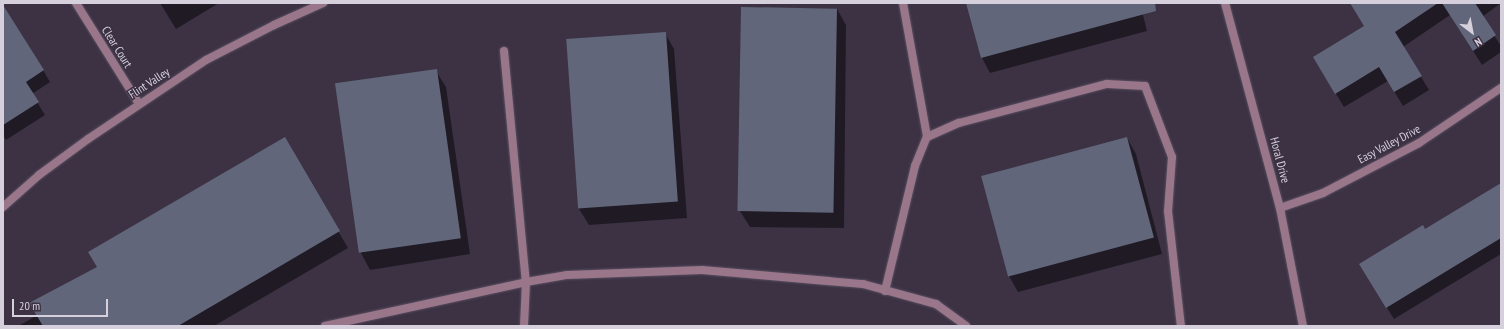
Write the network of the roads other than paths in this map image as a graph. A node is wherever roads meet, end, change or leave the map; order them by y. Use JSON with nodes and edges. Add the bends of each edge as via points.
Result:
{"nodes":[{"id":1,"x":76,"y":3,"type":"edge"},
{"id":2,"x":323,"y":3,"type":"edge"},
{"id":3,"x":903,"y":3,"type":"edge"},
{"id":4,"x":1225,"y":3,"type":"edge"},
{"id":5,"x":504,"y":51,"type":"dead end"},
{"id":6,"x":1501,"y":88,"type":"edge"},
{"id":7,"x":139,"y":104,"type":"junction"},
{"id":8,"x":928,"y":137,"type":"junction"},
{"id":9,"x":3,"y":207,"type":"edge"},
{"id":10,"x":1280,"y":208,"type":"junction"},
{"id":11,"x":526,"y":282,"type":"junction"},
{"id":12,"x":885,"y":291,"type":"junction"},
{"id":13,"x":325,"y":326,"type":"edge"},
{"id":14,"x":524,"y":326,"type":"edge"},
{"id":15,"x":966,"y":326,"type":"edge"},
{"id":16,"x":1181,"y":326,"type":"edge"},
{"id":17,"x":1303,"y":326,"type":"edge"}],
"edges":[{"from":1,"to":7,"type":"street","name":"Clear Court"},
{"from":2,"to":7,"type":"street","name":"Flint Valley","via":[[206,60]]},
{"from":3,"to":8,"type":"street"},
{"from":4,"to":10,"type":"street","name":"Horal Drive"},
{"from":5,"to":11,"type":"street"},
{"from":6,"to":10,"type":"street","name":"Easy Valley Drive","via":[[1419,143],[1323,193]]},
{"from":7,"to":9,"type":"street","name":"Flint Valley","via":[[39,175]]},
{"from":8,"to":12,"type":"street","via":[[915,166]]},
{"from":8,"to":16,"type":"street","via":[[960,123],[1107,84],[1145,86],[1172,157],[1168,211]]},
{"from":10,"to":17,"type":"street","name":"Horal Drive"},
{"from":11,"to":12,"type":"street","via":[[567,275],[702,270],[863,284]]},
{"from":11,"to":13,"type":"street"},
{"from":11,"to":14,"type":"street"},
{"from":12,"to":15,"type":"street","via":[[936,304]]}]}
